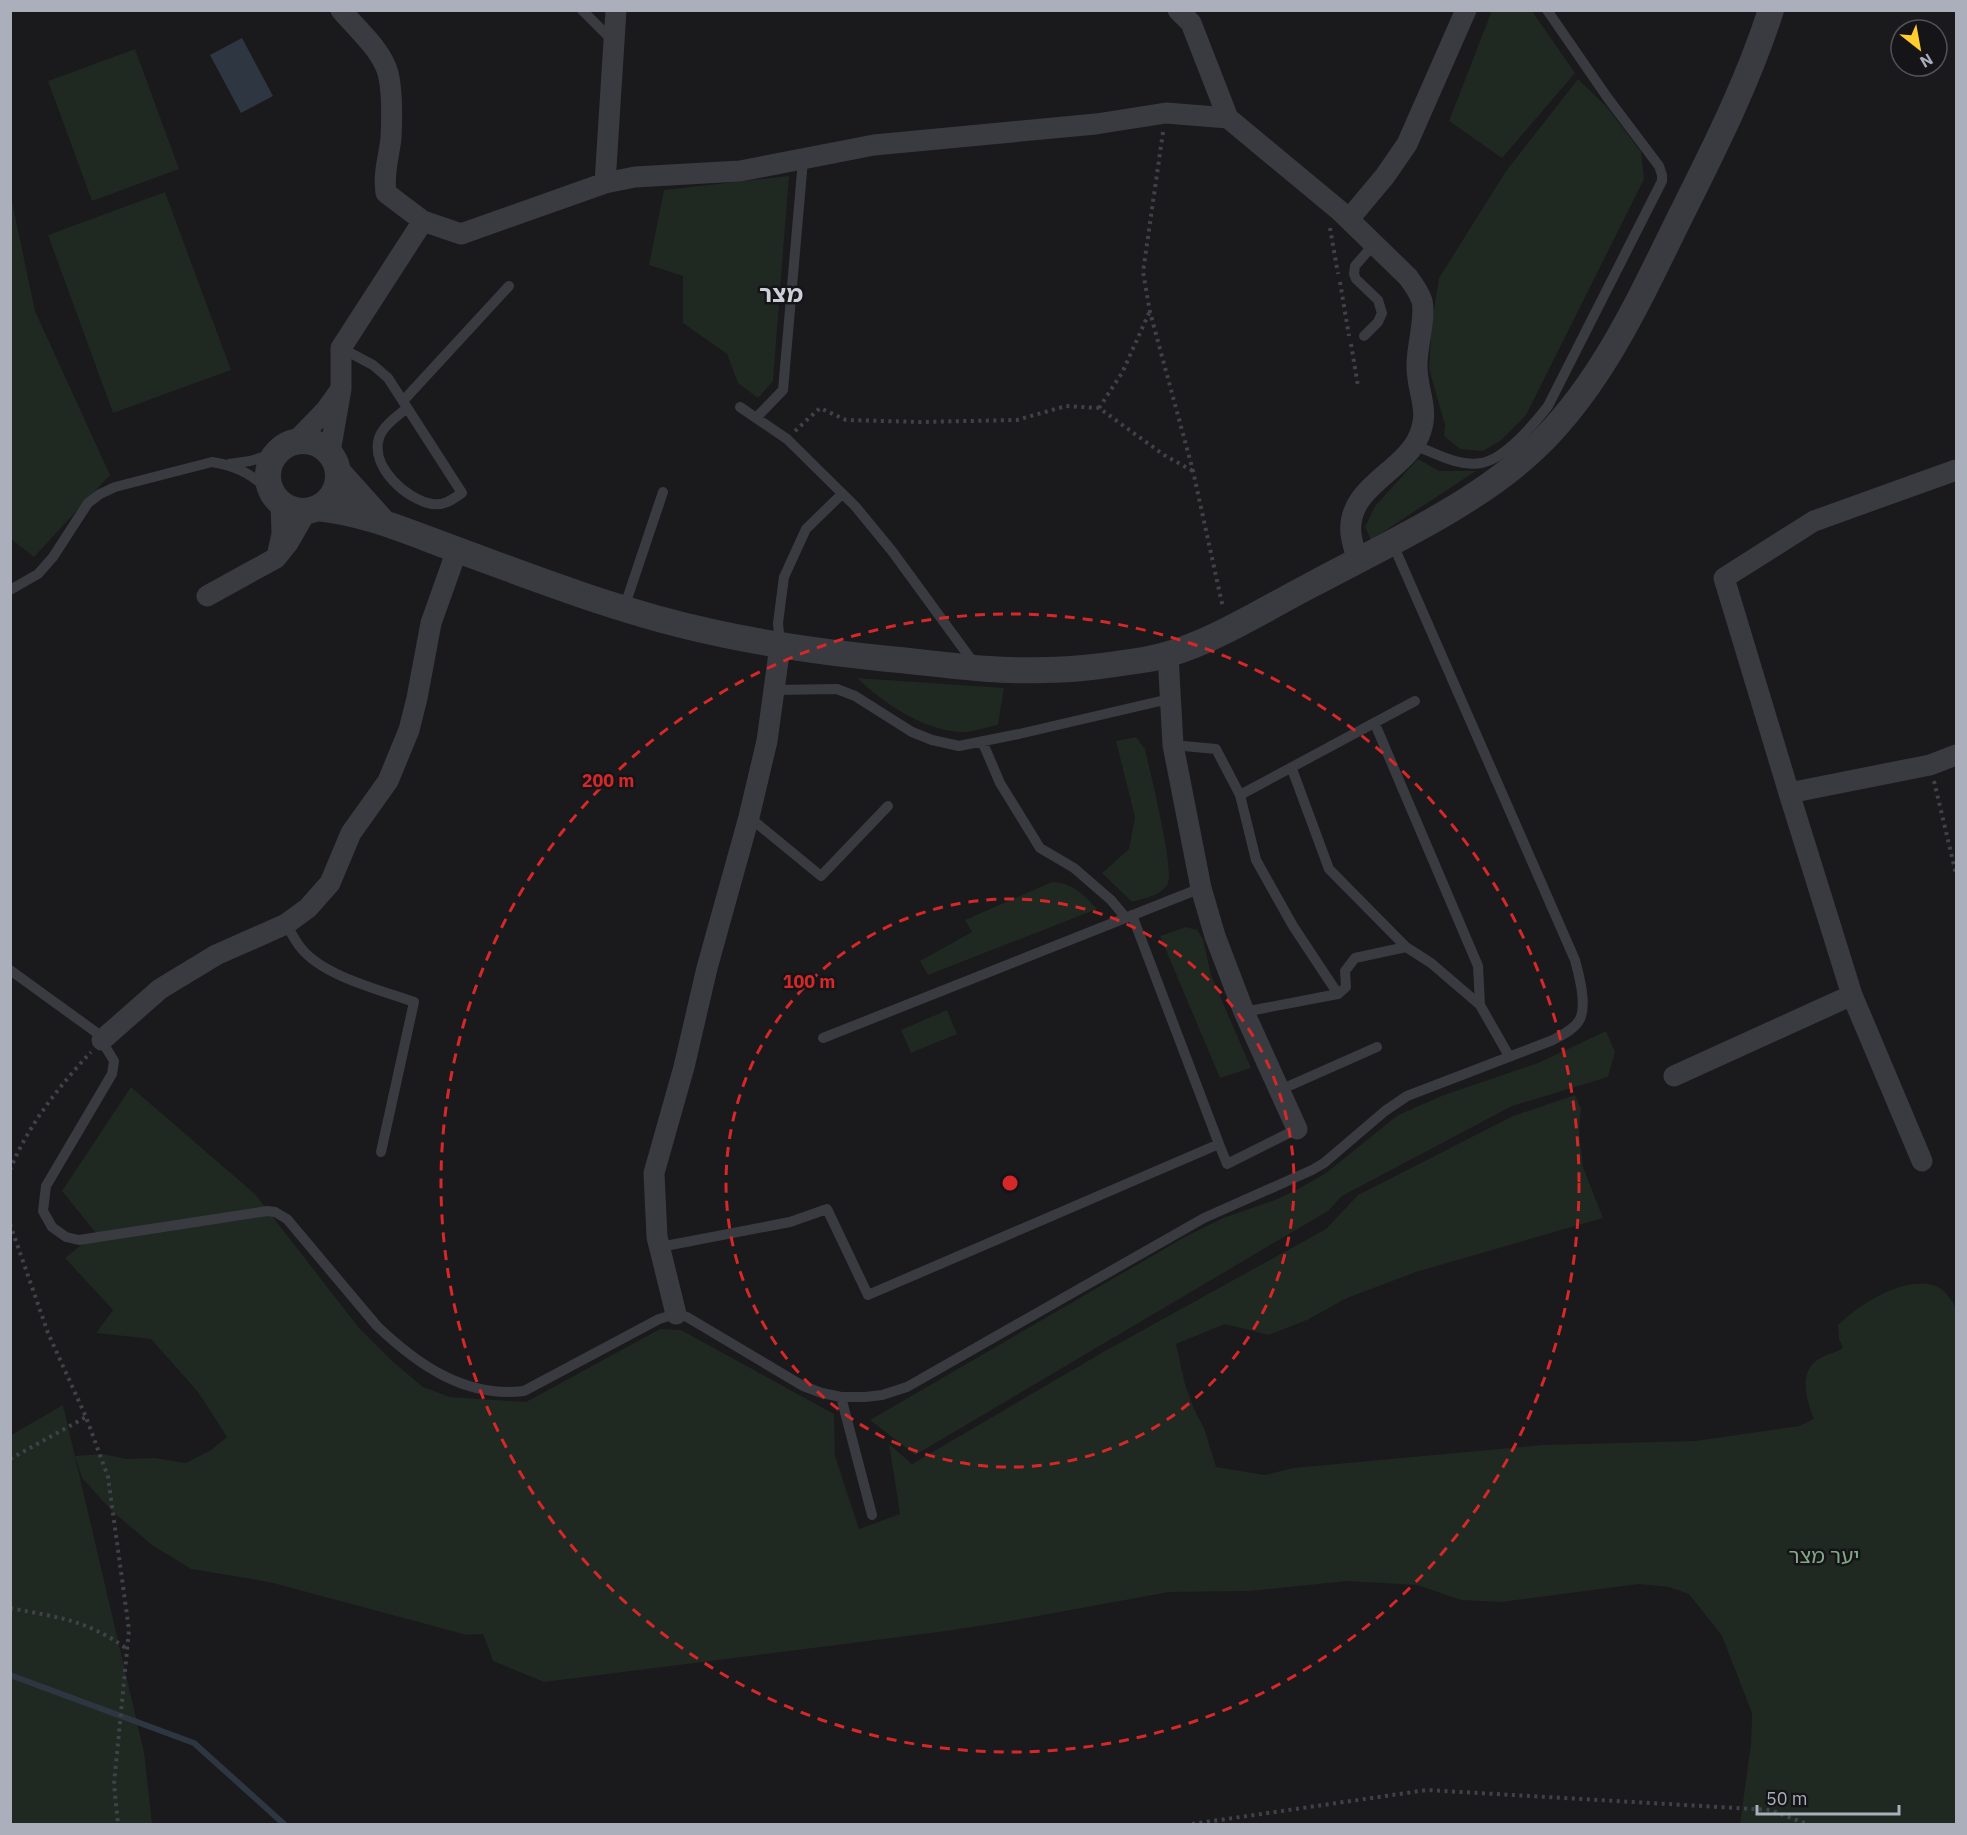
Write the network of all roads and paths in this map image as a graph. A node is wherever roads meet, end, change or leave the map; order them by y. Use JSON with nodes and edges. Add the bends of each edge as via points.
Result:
{"nodes":[{"id":1,"x":341,"y":10,"type":"edge"},
{"id":2,"x":582,"y":10,"type":"edge"},
{"id":3,"x":616,"y":10,"type":"edge"},
{"id":4,"x":1178,"y":10,"type":"edge"},
{"id":5,"x":1466,"y":10,"type":"edge"},
{"id":6,"x":1547,"y":10,"type":"edge"},
{"id":7,"x":1771,"y":10,"type":"edge"},
{"id":8,"x":614,"y":42,"type":"junction"},
{"id":9,"x":1166,"y":113,"type":"junction"},
{"id":10,"x":1228,"y":118,"type":"junction"},
{"id":11,"x":803,"y":160,"type":"junction"},
{"id":12,"x":605,"y":183,"type":"junction"},
{"id":13,"x":1344,"y":215,"type":"junction"},
{"id":14,"x":423,"y":220,"type":"junction"},
{"id":15,"x":1374,"y":244,"type":"junction"},
{"id":16,"x":509,"y":286,"type":"dead end"},
{"id":17,"x":1150,"y":312,"type":"junction"},
{"id":18,"x":1364,"y":336,"type":"dead end"},
{"id":19,"x":341,"y":348,"type":"junction"},
{"id":20,"x":1358,"y":386,"type":"dead end"},
{"id":21,"x":341,"y":389,"type":"junction"},
{"id":22,"x":405,"y":404,"type":"junction"},
{"id":23,"x":740,"y":406,"type":"dead end"},
{"id":24,"x":1099,"y":408,"type":"junction"},
{"id":25,"x":756,"y":418,"type":"junction"},
{"id":26,"x":787,"y":439,"type":"junction"},
{"id":27,"x":1414,"y":444,"type":"junction"},
{"id":28,"x":286,"y":448,"type":"junction"},
{"id":29,"x":334,"y":463,"type":"junction"},
{"id":30,"x":226,"y":464,"type":"junction"},
{"id":31,"x":1956,"y":470,"type":"edge"},
{"id":32,"x":1193,"y":471,"type":"junction"},
{"id":33,"x":663,"y":492,"type":"dead end"},
{"id":34,"x":842,"y":494,"type":"junction"},
{"id":35,"x":278,"y":499,"type":"junction"},
{"id":36,"x":312,"y":509,"type":"junction"},
{"id":37,"x":383,"y":522,"type":"junction"},
{"id":38,"x":1392,"y":542,"type":"junction"},
{"id":39,"x":457,"y":550,"type":"junction"},
{"id":40,"x":276,"y":558,"type":"junction"},
{"id":41,"x":1358,"y":560,"type":"junction"},
{"id":42,"x":13,"y":584,"type":"edge"},
{"id":43,"x":207,"y":596,"type":"dead end"},
{"id":44,"x":623,"y":610,"type":"junction"},
{"id":45,"x":1228,"y":628,"type":"junction"},
{"id":46,"x":780,"y":646,"type":"junction"},
{"id":47,"x":1168,"y":655,"type":"junction"},
{"id":48,"x":978,"y":668,"type":"junction"},
{"id":49,"x":774,"y":690,"type":"junction"},
{"id":50,"x":1169,"y":699,"type":"junction"},
{"id":51,"x":1415,"y":701,"type":"dead end"},
{"id":52,"x":1375,"y":724,"type":"junction"},
{"id":53,"x":982,"y":741,"type":"junction"},
{"id":54,"x":1173,"y":745,"type":"junction"},
{"id":55,"x":1956,"y":755,"type":"edge"},
{"id":56,"x":1930,"y":765,"type":"junction"},
{"id":57,"x":1292,"y":768,"type":"junction"},
{"id":58,"x":1789,"y":793,"type":"junction"},
{"id":59,"x":1240,"y":795,"type":"junction"},
{"id":60,"x":888,"y":806,"type":"dead end"},
{"id":61,"x":749,"y":817,"type":"junction"},
{"id":62,"x":1956,"y":874,"type":"edge"},
{"id":63,"x":1202,"y":888,"type":"junction"},
{"id":64,"x":1129,"y":917,"type":"junction"},
{"id":65,"x":286,"y":924,"type":"junction"},
{"id":66,"x":1406,"y":947,"type":"junction"},
{"id":67,"x":10,"y":970,"type":"edge"},
{"id":68,"x":1338,"y":994,"type":"junction"},
{"id":69,"x":1852,"y":995,"type":"junction"},
{"id":70,"x":1480,"y":1005,"type":"junction"},
{"id":71,"x":1244,"y":1012,"type":"junction"},
{"id":72,"x":823,"y":1038,"type":"dead end"},
{"id":73,"x":102,"y":1040,"type":"junction"},
{"id":74,"x":1377,"y":1047,"type":"dead end"},
{"id":75,"x":1509,"y":1056,"type":"junction"},
{"id":76,"x":1674,"y":1076,"type":"dead end"},
{"id":77,"x":1280,"y":1090,"type":"junction"},
{"id":78,"x":1297,"y":1129,"type":"joint"},
{"id":79,"x":1219,"y":1144,"type":"junction"},
{"id":80,"x":381,"y":1152,"type":"dead end"},
{"id":81,"x":1922,"y":1161,"type":"dead end"},
{"id":82,"x":10,"y":1170,"type":"edge"},
{"id":83,"x":10,"y":1224,"type":"edge"},
{"id":84,"x":660,"y":1247,"type":"junction"},
{"id":85,"x":676,"y":1314,"type":"junction"},
{"id":86,"x":841,"y":1397,"type":"junction"},
{"id":87,"x":86,"y":1418,"type":"junction"},
{"id":88,"x":10,"y":1459,"type":"edge"},
{"id":89,"x":872,"y":1515,"type":"dead end"},
{"id":90,"x":10,"y":1608,"type":"edge"},
{"id":91,"x":127,"y":1650,"type":"junction"},
{"id":92,"x":118,"y":1824,"type":"edge"},
{"id":93,"x":1192,"y":1824,"type":"edge"},
{"id":94,"x":1807,"y":1824,"type":"edge"}],
"edges":[{"from":1,"to":14,"type":"street","via":[[375,49],[388,72],[391,129],[384,180],[386,193]]},
{"from":2,"to":8,"type":"lane"},
{"from":3,"to":8,"type":"street"},
{"from":4,"to":10,"type":"street","via":[[1191,23]]},
{"from":5,"to":13,"type":"street","via":[[1407,144],[1385,176]]},
{"from":6,"to":27,"type":"lane","via":[[1659,166],[1662,181],[1548,406],[1532,427],[1482,463],[1452,460]]},
{"from":7,"to":38,"type":"street","via":[[1740,94],[1698,181],[1607,357],[1581,396],[1552,431],[1496,480]]},
{"from":8,"to":12,"type":"street"},
{"from":9,"to":10,"type":"street"},
{"from":9,"to":11,"type":"street","via":[[1096,124],[874,145]]},
{"from":9,"to":17,"type":"path","via":[[1143,272]]},
{"from":10,"to":13,"type":"street"},
{"from":11,"to":12,"type":"street","via":[[740,171],[635,177]]},
{"from":11,"to":25,"type":"lane","via":[[783,390]]},
{"from":12,"to":14,"type":"street","via":[[461,234]]},
{"from":13,"to":15,"type":"street"},
{"from":13,"to":20,"type":"path","via":[[1329,223]]},
{"from":14,"to":19,"type":"street"},
{"from":15,"to":18,"type":"lane","via":[[1355,266],[1354,274],[1378,300],[1382,313]]},
{"from":15,"to":27,"type":"street","via":[[1408,277],[1422,300],[1416,367],[1424,422]]},
{"from":16,"to":22,"type":"lane"},
{"from":17,"to":24,"type":"path","via":[[1122,373]]},
{"from":17,"to":32,"type":"path"},
{"from":19,"to":21,"type":"street"},
{"from":19,"to":22,"type":"lane","via":[[388,378]]},
{"from":21,"to":28,"type":"street","via":[[326,411]]},
{"from":21,"to":29,"type":"street"},
{"from":22,"to":22,"type":"lane","via":[[462,493],[444,504],[409,495],[384,468],[378,452],[379,438]]},
{"from":23,"to":25,"type":"lane"},
{"from":24,"to":26,"type":"path","via":[[1066,406],[1017,420],[921,422],[846,420],[820,408]]},
{"from":24,"to":32,"type":"path"},
{"from":25,"to":26,"type":"lane"},
{"from":26,"to":34,"type":"lane"},
{"from":27,"to":41,"type":"street","via":[[1358,502],[1351,533]]},
{"from":28,"to":29,"type":"street","via":[[314,442]]},
{"from":28,"to":30,"type":"lane","via":[[250,461]]},
{"from":28,"to":35,"type":"street","via":[[269,469],[268,478]]},
{"from":29,"to":36,"type":"street","via":[[338,484],[326,502]]},
{"from":29,"to":37,"type":"street"},
{"from":30,"to":35,"type":"lane","via":[[250,474]]},
{"from":30,"to":42,"type":"lane","via":[[201,464],[100,494],[88,503],[38,574]]},
{"from":31,"to":58,"type":"street","via":[[1814,521],[1724,578]]},
{"from":32,"to":45,"type":"path"},
{"from":33,"to":44,"type":"lane"},
{"from":34,"to":46,"type":"lane","via":[[806,529],[784,577],[778,623]]},
{"from":34,"to":48,"type":"lane","via":[[892,552]]},
{"from":35,"to":36,"type":"street","via":[[298,510]]},
{"from":35,"to":40,"type":"street","via":[[281,544]]},
{"from":36,"to":37,"type":"street","via":[[340,510]]},
{"from":36,"to":40,"type":"street"},
{"from":37,"to":39,"type":"street"},
{"from":38,"to":41,"type":"street"},
{"from":38,"to":75,"type":"lane","via":[[1575,960],[1581,983],[1580,1019],[1569,1031]]},
{"from":39,"to":44,"type":"street"},
{"from":39,"to":65,"type":"street","via":[[430,623],[409,730],[388,781],[351,833],[330,883],[308,908]]},
{"from":40,"to":43,"type":"street"},
{"from":41,"to":45,"type":"street"},
{"from":44,"to":46,"type":"street"},
{"from":45,"to":47,"type":"street"},
{"from":46,"to":48,"type":"street"},
{"from":46,"to":49,"type":"street"},
{"from":47,"to":48,"type":"street","via":[[1071,669]]},
{"from":47,"to":50,"type":"street"},
{"from":49,"to":53,"type":"lane","via":[[837,689],[922,736],[959,746]]},
{"from":49,"to":61,"type":"street"},
{"from":50,"to":53,"type":"lane"},
{"from":50,"to":54,"type":"street"},
{"from":51,"to":52,"type":"lane"},
{"from":52,"to":57,"type":"lane"},
{"from":52,"to":70,"type":"lane","via":[[1478,966]]},
{"from":53,"to":64,"type":"lane","via":[[1000,783],[1040,848],[1074,868]]},
{"from":54,"to":59,"type":"lane","via":[[1216,749]]},
{"from":54,"to":63,"type":"street"},
{"from":55,"to":56,"type":"street"},
{"from":56,"to":58,"type":"street"},
{"from":56,"to":62,"type":"path"},
{"from":57,"to":59,"type":"lane"},
{"from":57,"to":66,"type":"lane","via":[[1329,869]]},
{"from":58,"to":69,"type":"street"},
{"from":59,"to":68,"type":"lane","via":[[1256,860]]},
{"from":60,"to":61,"type":"lane","via":[[821,876]]},
{"from":61,"to":84,"type":"street","via":[[654,1173]]},
{"from":63,"to":64,"type":"lane"},
{"from":63,"to":71,"type":"street","via":[[1215,936]]},
{"from":64,"to":72,"type":"lane"},
{"from":64,"to":79,"type":"lane"},
{"from":65,"to":73,"type":"street","via":[[216,955],[160,989]]},
{"from":65,"to":80,"type":"lane","via":[[300,947],[330,971],[414,1002]]},
{"from":66,"to":68,"type":"lane","via":[[1355,958],[1345,970],[1346,987]]},
{"from":66,"to":70,"type":"lane"},
{"from":67,"to":73,"type":"lane"},
{"from":68,"to":71,"type":"lane"},
{"from":69,"to":76,"type":"street"},
{"from":69,"to":81,"type":"street"},
{"from":70,"to":75,"type":"lane"},
{"from":71,"to":77,"type":"street"},
{"from":73,"to":82,"type":"path","via":[[70,1074],[40,1116]]},
{"from":73,"to":85,"type":"lane","via":[[114,1061],[112,1074],[46,1186],[43,1211],[52,1227],[66,1237],[79,1240],[275,1212],[287,1219],[392,1340],[429,1369],[479,1389],[524,1391],[659,1319]]},
{"from":74,"to":77,"type":"lane"},
{"from":75,"to":86,"type":"lane","via":[[1407,1096],[1312,1170],[1204,1218],[907,1387],[882,1395]]},
{"from":77,"to":78,"type":"street"},
{"from":78,"to":79,"type":"lane","via":[[1227,1164]]},
{"from":79,"to":84,"type":"lane","via":[[867,1295],[827,1209],[790,1222]]},
{"from":83,"to":87,"type":"path","via":[[48,1333]]},
{"from":84,"to":85,"type":"street"},
{"from":85,"to":86,"type":"lane","via":[[804,1386]]},
{"from":86,"to":89,"type":"lane"},
{"from":87,"to":88,"type":"path"},
{"from":87,"to":91,"type":"path","via":[[108,1477],[129,1630]]},
{"from":90,"to":91,"type":"path","via":[[73,1620],[108,1635]]},
{"from":91,"to":92,"type":"path","via":[[114,1784]]},
{"from":93,"to":94,"type":"path","via":[[1427,1790],[1770,1810]]}]}
